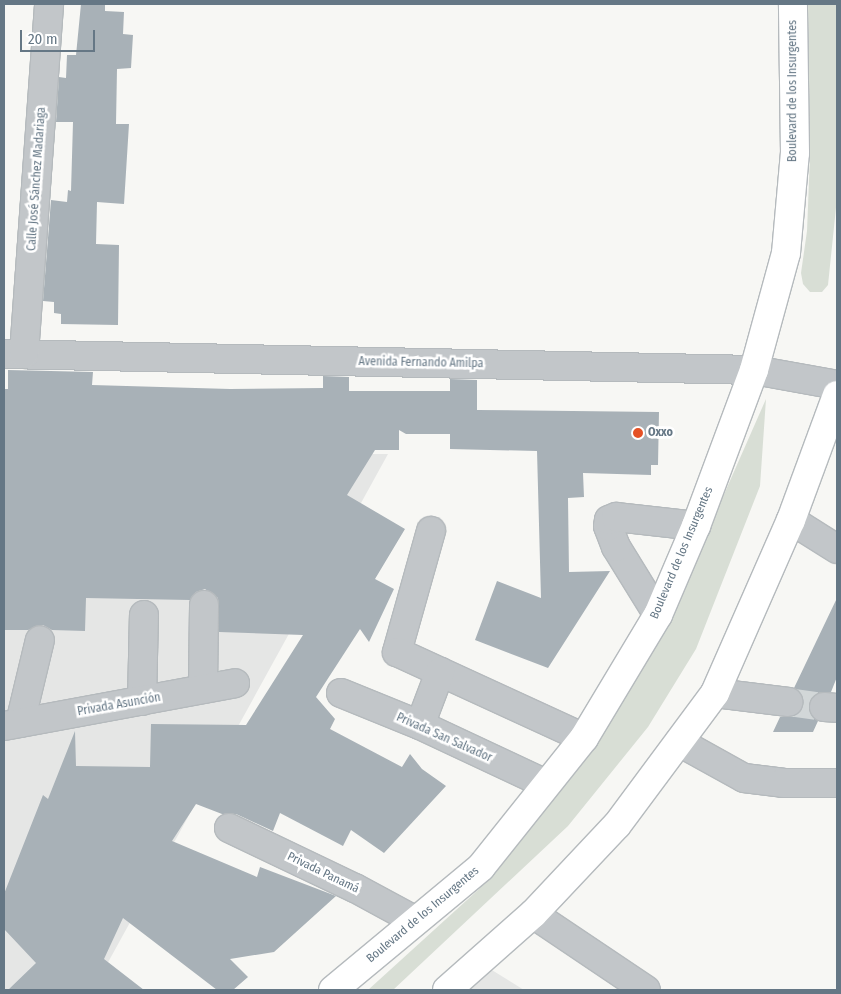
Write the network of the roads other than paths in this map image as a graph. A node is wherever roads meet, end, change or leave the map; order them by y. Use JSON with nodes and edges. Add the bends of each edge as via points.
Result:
{"nodes":[{"id":1,"x":49,"y":4,"type":"edge"},
{"id":2,"x":793,"y":4,"type":"edge"},
{"id":3,"x":14,"y":354,"type":"edge"},
{"id":4,"x":754,"y":370,"type":"junction"},
{"id":5,"x":837,"y":386,"type":"edge"},
{"id":6,"x":837,"y":395,"type":"edge"},
{"id":7,"x":791,"y":520,"type":"junction"},
{"id":8,"x":696,"y":526,"type":"junction"},
{"id":9,"x":430,"y":531,"type":"dead end"},
{"id":10,"x":837,"y":549,"type":"edge"},
{"id":11,"x":204,"y":605,"type":"dead end"},
{"id":12,"x":144,"y":615,"type":"dead end"},
{"id":13,"x":658,"y":615,"type":"junction"},
{"id":14,"x":40,"y":640,"type":"dead end"},
{"id":15,"x":440,"y":672,"type":"junction"},
{"id":16,"x":235,"y":684,"type":"dead end"},
{"id":17,"x":203,"y":689,"type":"junction"},
{"id":18,"x":715,"y":693,"type":"junction"},
{"id":19,"x":341,"y":694,"type":"dead end"},
{"id":20,"x":142,"y":701,"type":"junction"},
{"id":21,"x":788,"y":702,"type":"tunnel mouth"},
{"id":22,"x":12,"y":724,"type":"edge"},
{"id":23,"x":420,"y":725,"type":"junction"},
{"id":24,"x":584,"y":738,"type":"junction"},
{"id":25,"x":679,"y":742,"type":"junction"},
{"id":26,"x":837,"y":783,"type":"edge"},
{"id":27,"x":546,"y":784,"type":"junction"},
{"id":28,"x":229,"y":828,"type":"dead end"},
{"id":29,"x":533,"y":914,"type":"junction"},
{"id":30,"x":416,"y":921,"type":"junction"},
{"id":31,"x":333,"y":990,"type":"edge"},
{"id":32,"x":448,"y":990,"type":"edge"},
{"id":33,"x":646,"y":990,"type":"edge"}],
"edges":[{"from":1,"to":3,"type":"street","name":"Calle José Sánchez Madariaga"},
{"from":2,"to":4,"type":"main road","name":"Boulevard de los Insurgentes","via":[[795,153],[786,253]]},
{"from":3,"to":4,"type":"street","name":"Avenida Fernando Amilpa"},
{"from":4,"to":5,"type":"street","name":"Avenida Fernando Amilpa"},
{"from":4,"to":8,"type":"main road","name":"Boulevard de los Insurgentes"},
{"from":6,"to":7,"type":"main road"},
{"from":7,"to":10,"type":"street"},
{"from":7,"to":18,"type":"main road"},
{"from":8,"to":13,"type":"main road","name":"Boulevard de los Insurgentes"},
{"from":8,"to":13,"type":"street","via":[[616,517],[609,520],[608,526],[616,546]]},
{"from":9,"to":15,"type":"street","via":[[397,652]]},
{"from":11,"to":17,"type":"street"},
{"from":12,"to":20,"type":"street"},
{"from":13,"to":24,"type":"main road","name":"Boulevard de los Insurgentes"},
{"from":14,"to":22,"type":"street"},
{"from":15,"to":23,"type":"street"},
{"from":15,"to":24,"type":"street"},
{"from":16,"to":17,"type":"street","name":"Privada Asunción"},
{"from":17,"to":20,"type":"street","name":"Privada Asunción"},
{"from":18,"to":21,"type":"street"},
{"from":18,"to":25,"type":"main road"},
{"from":19,"to":23,"type":"street","name":"Privada San Salvador"},
{"from":20,"to":22,"type":"street","name":"Privada Asunción"},
{"from":23,"to":27,"type":"street","name":"Privada San Salvador"},
{"from":24,"to":27,"type":"main road","name":"Boulevard de los Insurgentes"},
{"from":25,"to":26,"type":"street","via":[[744,778],[784,783]]},
{"from":25,"to":29,"type":"main road","via":[[617,825]]},
{"from":27,"to":30,"type":"main road","name":"Boulevard de los Insurgentes","via":[[480,868]]},
{"from":28,"to":30,"type":"street","name":"Privada Panamá"},
{"from":29,"to":32,"type":"main road"},
{"from":29,"to":33,"type":"street"},
{"from":30,"to":31,"type":"main road","name":"Boulevard de los Insurgentes"}]}
